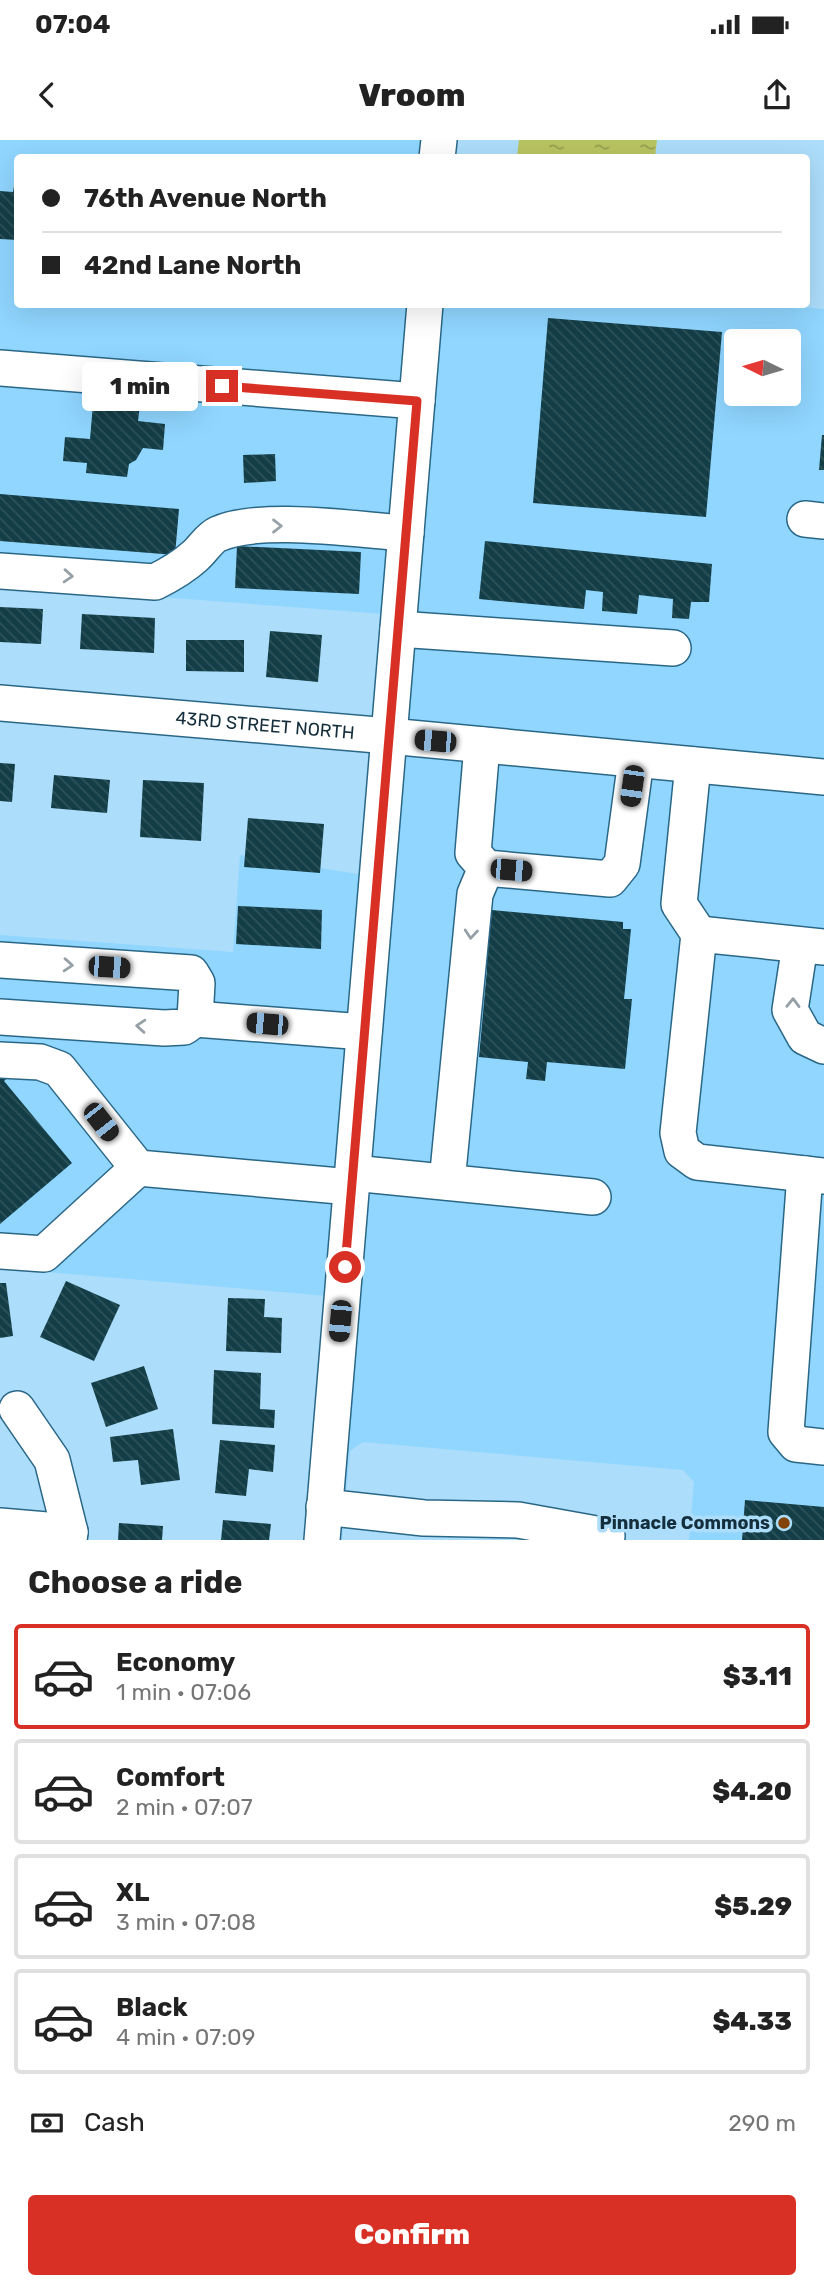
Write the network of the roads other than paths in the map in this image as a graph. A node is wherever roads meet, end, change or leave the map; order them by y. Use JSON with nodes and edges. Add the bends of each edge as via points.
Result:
{"nodes":[{"id":1,"x":425,"y":308,"type":"edge"},
{"id":2,"x":0,"y":368,"type":"edge"},
{"id":3,"x":417,"y":401,"type":"junction"},
{"id":4,"x":406,"y":533,"type":"junction"},
{"id":5,"x":0,"y":571,"type":"edge"},
{"id":6,"x":398,"y":629,"type":"junction"},
{"id":7,"x":673,"y":648,"type":"dead end"},
{"id":8,"x":0,"y":703,"type":"edge"},
{"id":9,"x":389,"y":736,"type":"junction"},
{"id":10,"x":482,"y":745,"type":"junction"},
{"id":11,"x":636,"y":760,"type":"junction"},
{"id":12,"x":693,"y":765,"type":"junction"},
{"id":13,"x":824,"y":777,"type":"edge"},
{"id":14,"x":486,"y":868,"type":"junction"},
{"id":15,"x":699,"y":934,"type":"junction"},
{"id":16,"x":812,"y":946,"type":"edge"},
{"id":17,"x":0,"y":960,"type":"edge"},
{"id":18,"x":0,"y":1017,"type":"edge"},
{"id":19,"x":195,"y":1019,"type":"junction"},
{"id":20,"x":364,"y":1032,"type":"junction"},
{"id":21,"x":824,"y":1046,"type":"edge"},
{"id":22,"x":0,"y":1060,"type":"edge"},
{"id":23,"x":138,"y":1168,"type":"junction"},
{"id":24,"x":815,"y":1175,"type":"edge"},
{"id":25,"x":352,"y":1180,"type":"junction"},
{"id":26,"x":447,"y":1182,"type":"junction"},
{"id":27,"x":593,"y":1197,"type":"dead end"},
{"id":28,"x":0,"y":1251,"type":"edge"},
{"id":29,"x":17,"y":1409,"type":"dead end"},
{"id":30,"x":824,"y":1447,"type":"edge"},
{"id":31,"x":323,"y":1524,"type":"edge"},
{"id":32,"x":0,"y":1526,"type":"edge"},
{"id":33,"x":69,"y":1536,"type":"edge"},
{"id":34,"x":607,"y":1536,"type":"dead end"}],
"edges":[{"from":1,"to":3,"type":"street"},
{"from":2,"to":3,"type":"street"},
{"from":3,"to":4,"type":"street"},
{"from":5,"to":4,"type":"street","one_way":true,"via":[[155,582],[194,557],[215,535],[242,526]]},
{"from":4,"to":6,"type":"street"},
{"from":6,"to":7,"type":"street"},
{"from":6,"to":9,"type":"street"},
{"from":8,"to":9,"type":"street","name":"43RD STREET NORTH"},
{"from":9,"to":10,"type":"street","name":"43RD STREET NORTH"},
{"from":9,"to":20,"type":"street"},
{"from":10,"to":11,"type":"street","name":"43RD STREET NORTH"},
{"from":10,"to":14,"type":"street","via":[[473,853]]},
{"from":11,"to":12,"type":"street","name":"43RD STREET NORTH"},
{"from":11,"to":14,"type":"street","via":[[622,864],[610,879]]},
{"from":12,"to":13,"type":"street","name":"43RD STREET NORTH"},
{"from":12,"to":15,"type":"street","via":[[679,904]]},
{"from":14,"to":26,"type":"street","one_way":true,"via":[[475,894]]},
{"from":15,"to":16,"type":"street"},
{"from":15,"to":24,"type":"street","via":[[678,1132],[682,1150],[697,1162]]},
{"from":21,"to":16,"type":"street","one_way":true,"via":[[805,1037],[790,1010]]},
{"from":17,"to":19,"type":"street","one_way":true,"via":[[191,973],[197,983]]},
{"from":19,"to":18,"type":"street","one_way":true,"via":[[184,1027],[163,1028]]},
{"from":19,"to":20,"type":"street"},
{"from":20,"to":25,"type":"street"},
{"from":22,"to":23,"type":"street","via":[[40,1062],[59,1069]]},
{"from":23,"to":25,"type":"street"},
{"from":23,"to":28,"type":"street","via":[[44,1254]]},
{"from":24,"to":30,"type":"street","via":[[786,1432],[796,1444]]},
{"from":25,"to":26,"type":"street"},
{"from":25,"to":31,"type":"street"},
{"from":26,"to":27,"type":"street"},
{"from":29,"to":33,"type":"street","via":[[52,1460]]},
{"from":31,"to":34,"type":"street","via":[[424,1518],[518,1520]]},
{"from":32,"to":33,"type":"street"}]}
